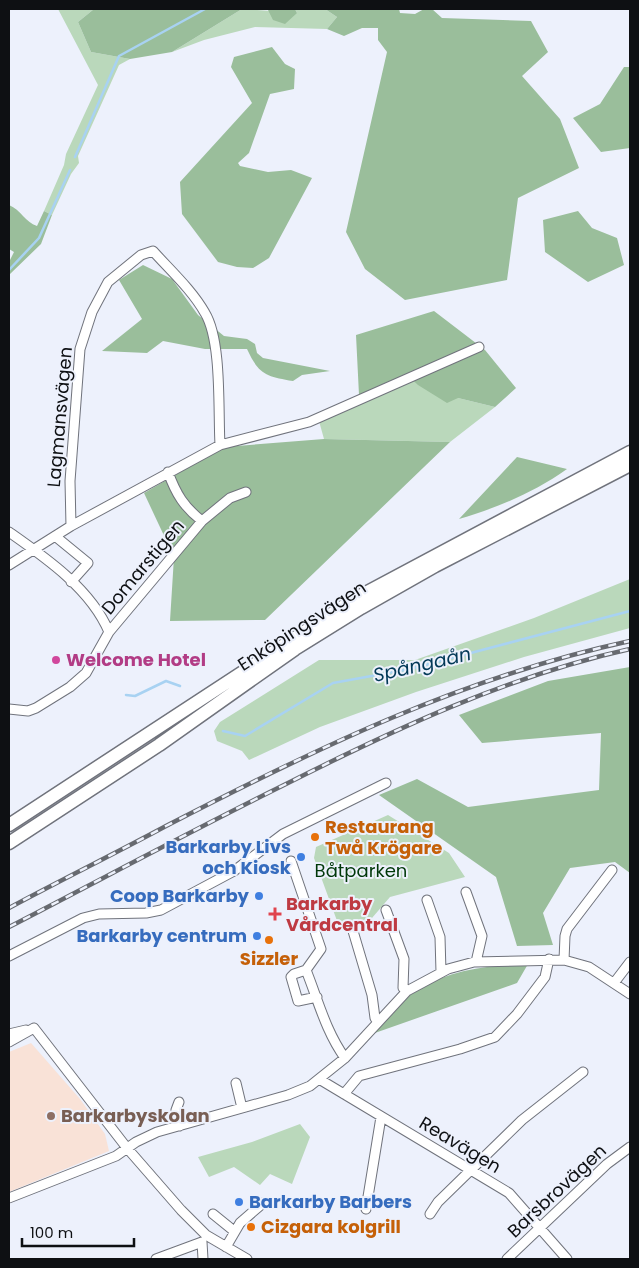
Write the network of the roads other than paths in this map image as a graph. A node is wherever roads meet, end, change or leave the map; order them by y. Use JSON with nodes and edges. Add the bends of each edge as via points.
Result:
{"nodes":[{"id":1,"x":479,"y":347,"type":"dead end"},
{"id":2,"x":220,"y":445,"type":"junction"},
{"id":3,"x":629,"y":456,"type":"edge"},
{"id":4,"x":168,"y":472,"type":"junction"},
{"id":5,"x":246,"y":492,"type":"dead end"},
{"id":6,"x":202,"y":521,"type":"junction"},
{"id":7,"x":71,"y":526,"type":"junction"},
{"id":8,"x":9,"y":532,"type":"edge"},
{"id":9,"x":56,"y":536,"type":"junction"},
{"id":10,"x":34,"y":550,"type":"junction"},
{"id":11,"x":9,"y":565,"type":"edge"},
{"id":12,"x":71,"y":582,"type":"junction"},
{"id":13,"x":109,"y":632,"type":"junction"},
{"id":14,"x":9,"y":709,"type":"edge"},
{"id":15,"x":386,"y":783,"type":"dead end"},
{"id":16,"x":9,"y":824,"type":"edge"},
{"id":17,"x":9,"y":842,"type":"edge"},
{"id":18,"x":292,"y":861,"type":"dead end"},
{"id":19,"x":612,"y":870,"type":"dead end"},
{"id":20,"x":466,"y":892,"type":"dead end"},
{"id":21,"x":427,"y":900,"type":"dead end"},
{"id":22,"x":386,"y":910,"type":"dead end"},
{"id":23,"x":353,"y":932,"type":"dead end"},
{"id":24,"x":9,"y":956,"type":"edge"},
{"id":25,"x":549,"y":959,"type":"junction"},
{"id":26,"x":564,"y":960,"type":"junction"},
{"id":27,"x":476,"y":962,"type":"junction"},
{"id":28,"x":630,"y":962,"type":"edge"},
{"id":29,"x":306,"y":970,"type":"junction"},
{"id":30,"x":441,"y":972,"type":"junction"},
{"id":31,"x":614,"y":983,"type":"junction"},
{"id":32,"x":407,"y":991,"type":"junction"},
{"id":33,"x":630,"y":994,"type":"edge"},
{"id":34,"x":317,"y":997,"type":"junction"},
{"id":35,"x":378,"y":1022,"type":"junction"},
{"id":36,"x":34,"y":1028,"type":"junction"},
{"id":37,"x":9,"y":1034,"type":"edge"},
{"id":38,"x":9,"y":1042,"type":"edge"},
{"id":39,"x":345,"y":1058,"type":"junction"},
{"id":40,"x":583,"y":1072,"type":"dead end"},
{"id":41,"x":320,"y":1079,"type":"junction"},
{"id":42,"x":236,"y":1083,"type":"dead end"},
{"id":43,"x":344,"y":1094,"type":"junction"},
{"id":44,"x":180,"y":1102,"type":"dead end"},
{"id":45,"x":242,"y":1108,"type":"junction"},
{"id":46,"x":381,"y":1117,"type":"junction"},
{"id":47,"x":180,"y":1126,"type":"junction"},
{"id":48,"x":630,"y":1147,"type":"edge"},
{"id":49,"x":127,"y":1148,"type":"junction"},
{"id":50,"x":471,"y":1170,"type":"junction"},
{"id":51,"x":9,"y":1198,"type":"edge"},
{"id":52,"x":263,"y":1203,"type":"dead end"},
{"id":53,"x":366,"y":1209,"type":"dead end"},
{"id":54,"x":213,"y":1214,"type":"dead end"},
{"id":55,"x":430,"y":1214,"type":"dead end"},
{"id":56,"x":541,"y":1229,"type":"junction"},
{"id":57,"x":234,"y":1231,"type":"junction"},
{"id":58,"x":204,"y":1239,"type":"junction"},
{"id":59,"x":226,"y":1246,"type":"junction"},
{"id":60,"x":156,"y":1259,"type":"edge"},
{"id":61,"x":203,"y":1259,"type":"edge"},
{"id":62,"x":248,"y":1259,"type":"edge"},
{"id":63,"x":507,"y":1259,"type":"edge"},
{"id":64,"x":567,"y":1259,"type":"edge"}],
"edges":[{"from":1,"to":2,"type":"street","via":[[309,422]]},
{"from":2,"to":4,"type":"street"},
{"from":2,"to":7,"type":"street","name":"Lagmansvägen","via":[[214,339],[206,314],[153,251],[141,255],[108,282],[92,312],[80,349],[70,481]]},
{"from":3,"to":16,"type":"highway","name":"Enköpingsvägen","via":[[356,598]]},
{"from":3,"to":17,"type":"highway","name":"Enköpingsvägen","via":[[295,649],[151,750]]},
{"from":4,"to":6,"type":"street","name":"Domarstigen","via":[[185,508]]},
{"from":4,"to":7,"type":"street"},
{"from":5,"to":6,"type":"street","name":"Domarstigen","via":[[230,498]]},
{"from":6,"to":13,"type":"street","name":"Domarstigen"},
{"from":7,"to":9,"type":"street"},
{"from":8,"to":10,"type":"street"},
{"from":9,"to":10,"type":"street"},
{"from":9,"to":12,"type":"street","via":[[88,564]]},
{"from":10,"to":11,"type":"street"},
{"from":10,"to":12,"type":"street"},
{"from":12,"to":13,"type":"street","via":[[104,620]]},
{"from":13,"to":14,"type":"street","name":"Domarstigen","via":[[86,672],[70,687],[36,708]]},
{"from":15,"to":24,"type":"street","via":[[283,834],[250,861],[154,912],[98,914],[83,918]]},
{"from":18,"to":29,"type":"street","via":[[321,950]]},
{"from":19,"to":26,"type":"street","via":[[567,930]]},
{"from":20,"to":27,"type":"street","via":[[482,936]]},
{"from":21,"to":30,"type":"street","via":[[440,937]]},
{"from":22,"to":32,"type":"street","via":[[404,959],[403,988]]},
{"from":23,"to":35,"type":"street"},
{"from":25,"to":26,"type":"street"},
{"from":25,"to":27,"type":"street"},
{"from":25,"to":43,"type":"street","via":[[545,977],[495,1037],[360,1076]]},
{"from":26,"to":31,"type":"street","via":[[589,967]]},
{"from":27,"to":30,"type":"street"},
{"from":28,"to":31,"type":"street"},
{"from":29,"to":34,"type":"street"},
{"from":29,"to":34,"type":"street","via":[[291,977],[298,1001]]},
{"from":30,"to":32,"type":"street"},
{"from":31,"to":33,"type":"street"},
{"from":32,"to":35,"type":"street"},
{"from":34,"to":39,"type":"street","via":[[330,1036]]},
{"from":35,"to":39,"type":"street"},
{"from":36,"to":37,"type":"street"},
{"from":36,"to":38,"type":"street"},
{"from":36,"to":49,"type":"street"},
{"from":39,"to":41,"type":"street"},
{"from":40,"to":50,"type":"street","via":[[522,1120]]},
{"from":41,"to":43,"type":"street","name":"Reavägen"},
{"from":41,"to":45,"type":"street","via":[[288,1095]]},
{"from":42,"to":45,"type":"street"},
{"from":43,"to":46,"type":"street","name":"Reavägen"},
{"from":44,"to":47,"type":"street","via":[[176,1110]]},
{"from":45,"to":47,"type":"street"},
{"from":46,"to":50,"type":"street","name":"Reavägen"},
{"from":46,"to":53,"type":"street"},
{"from":47,"to":49,"type":"street","via":[[157,1132]]},
{"from":48,"to":56,"type":"street","name":"Barsbrovägen","via":[[607,1164]]},
{"from":49,"to":51,"type":"street","via":[[116,1156]]},
{"from":49,"to":58,"type":"street"},
{"from":50,"to":55,"type":"street"},
{"from":50,"to":56,"type":"street","name":"Reavägen","via":[[509,1194]]},
{"from":52,"to":57,"type":"street"},
{"from":54,"to":57,"type":"street"},
{"from":56,"to":63,"type":"street","name":"Barsbrovägen"},
{"from":56,"to":64,"type":"street","name":"Reavägen"},
{"from":57,"to":59,"type":"street"},
{"from":58,"to":59,"type":"street"},
{"from":58,"to":60,"type":"street"},
{"from":58,"to":61,"type":"street"},
{"from":59,"to":62,"type":"street"}]}
